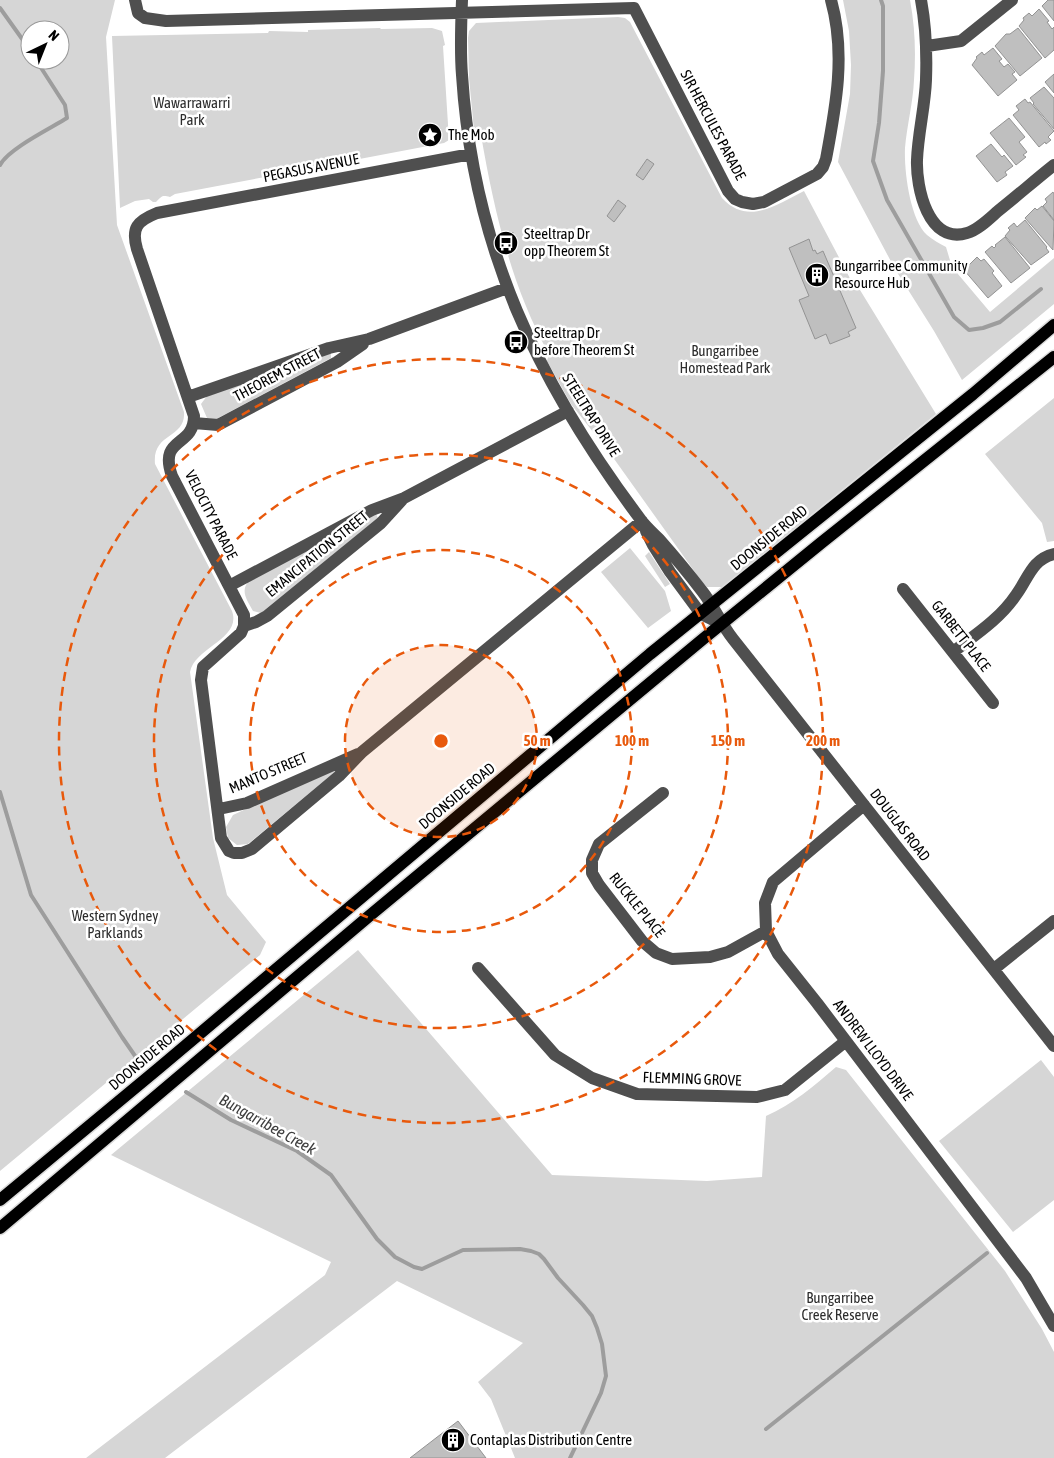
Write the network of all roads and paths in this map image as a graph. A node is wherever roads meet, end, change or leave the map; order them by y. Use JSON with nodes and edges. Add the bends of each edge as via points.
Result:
{"nodes":[{"id":1,"x":135,"y":0,"type":"edge"},
{"id":2,"x":830,"y":0,"type":"edge"},
{"id":3,"x":922,"y":0,"type":"edge"},
{"id":4,"x":1012,"y":0,"type":"edge"},
{"id":5,"x":632,"y":4,"type":"edge"},
{"id":6,"x":462,"y":6,"type":"edge"},
{"id":7,"x":927,"y":46,"type":"junction"},
{"id":8,"x":471,"y":154,"type":"junction"},
{"id":9,"x":1054,"y":165,"type":"edge"},
{"id":10,"x":507,"y":288,"type":"junction"},
{"id":11,"x":1054,"y":326,"type":"edge"},
{"id":12,"x":369,"y":339,"type":"junction"},
{"id":13,"x":1054,"y":357,"type":"edge"},
{"id":14,"x":188,"y":397,"type":"junction"},
{"id":15,"x":568,"y":411,"type":"junction"},
{"id":16,"x":194,"y":423,"type":"junction"},
{"id":17,"x":404,"y":498,"type":"junction"},
{"id":18,"x":642,"y":521,"type":"junction"},
{"id":19,"x":1054,"y":554,"type":"edge"},
{"id":20,"x":229,"y":586,"type":"junction"},
{"id":21,"x":903,"y":589,"type":"dead end"},
{"id":22,"x":712,"y":605,"type":"junction"},
{"id":23,"x":701,"y":614,"type":"junction"},
{"id":24,"x":721,"y":624,"type":"junction"},
{"id":25,"x":244,"y":626,"type":"junction"},
{"id":26,"x":953,"y":652,"type":"junction"},
{"id":27,"x":993,"y":703,"type":"dead end"},
{"id":28,"x":362,"y":752,"type":"junction"},
{"id":29,"x":663,"y":793,"type":"dead end"},
{"id":30,"x":864,"y":806,"type":"junction"},
{"id":31,"x":218,"y":809,"type":"junction"},
{"id":32,"x":1054,"y":921,"type":"edge"},
{"id":33,"x":766,"y":931,"type":"junction"},
{"id":34,"x":478,"y":968,"type":"dead end"},
{"id":35,"x":994,"y":970,"type":"junction"},
{"id":36,"x":846,"y":1041,"type":"junction"},
{"id":37,"x":1054,"y":1046,"type":"edge"},
{"id":38,"x":0,"y":1200,"type":"edge"},
{"id":39,"x":0,"y":1228,"type":"edge"},
{"id":40,"x":1054,"y":1326,"type":"edge"}],
"edges":[{"from":1,"to":6,"type":"street","name":"SIR HERCULES PARADE","via":[[138,13],[145,18],[166,21]]},
{"from":2,"to":5,"type":"street","name":"SIR HERCULES PARADE","via":[[839,53],[837,101],[823,167],[812,177],[764,202],[753,204],[735,199],[728,190]]},
{"from":3,"to":7,"type":"street"},
{"from":4,"to":7,"type":"street","via":[[961,41]]},
{"from":5,"to":6,"type":"street","name":"SIR HERCULES PARADE"},
{"from":6,"to":8,"type":"street","name":"STEELTRAP DRIVE","via":[[462,74]]},
{"from":7,"to":9,"type":"street","via":[[917,170],[929,216],[940,229],[946,233],[968,233]]},
{"from":8,"to":10,"type":"street","name":"STEELTRAP DRIVE","via":[[486,223]]},
{"from":8,"to":14,"type":"street","name":"PEGASUS AVENUE","via":[[156,213],[138,225],[134,241]]},
{"from":10,"to":12,"type":"street","name":"THEOREM STREET"},
{"from":10,"to":15,"type":"street","name":"STEELTRAP DRIVE","via":[[537,357]]},
{"from":11,"to":22,"type":"main road","name":"DOONSIDE ROAD"},
{"from":12,"to":14,"type":"street","name":"THEOREM STREET","via":[[329,348]]},
{"from":12,"to":16,"type":"street","name":"THEOREM STREET","via":[[337,362],[218,424]]},
{"from":13,"to":24,"type":"main road"},
{"from":14,"to":16,"type":"street"},
{"from":15,"to":17,"type":"street","name":"EMANCIPATION STREET"},
{"from":15,"to":18,"type":"street","name":"STEELTRAP DRIVE"},
{"from":16,"to":20,"type":"street","name":"VELOCITY PARADE","via":[[170,451],[168,463]]},
{"from":17,"to":20,"type":"street","name":"EMANCIPATION STREET","via":[[372,510]]},
{"from":17,"to":25,"type":"street","name":"EMANCIPATION STREET","via":[[381,523],[268,615]]},
{"from":18,"to":22,"type":"street","name":"STEELTRAP DRIVE"},
{"from":18,"to":23,"type":"street","name":"STEELTRAP DRIVE","via":[[653,545]]},
{"from":18,"to":28,"type":"street","name":"MANTO STREET"},
{"from":19,"to":26,"type":"street","via":[[1041,558],[1005,609]]},
{"from":20,"to":25,"type":"street","name":"VELOCITY PARADE","via":[[243,610]]},
{"from":21,"to":26,"type":"street","name":"GARBETT PLACE"},
{"from":22,"to":23,"type":"main road","name":"DOONSIDE ROAD"},
{"from":22,"to":24,"type":"street","name":"DOUGLAS ROAD"},
{"from":23,"to":24,"type":"street","name":"DOUGLAS ROAD"},
{"from":23,"to":38,"type":"main road","name":"DOONSIDE ROAD"},
{"from":24,"to":30,"type":"street","name":"DOUGLAS ROAD"},
{"from":24,"to":39,"type":"main road","via":[[360,923]]},
{"from":25,"to":31,"type":"street","via":[[241,633],[201,672]]},
{"from":26,"to":27,"type":"street","name":"GARBETT PLACE"},
{"from":28,"to":31,"type":"street","name":"MANTO STREET","via":[[247,803]]},
{"from":28,"to":31,"type":"street","name":"MANTO STREET","via":[[339,776],[252,849],[242,853],[229,851],[225,845],[219,831]]},
{"from":29,"to":33,"type":"street","name":"RUCKLE PLACE","via":[[599,844],[592,860],[592,873],[599,885],[642,941],[656,953],[672,959],[710,957],[728,952]]},
{"from":30,"to":33,"type":"street","name":"ANDREW LLOYD DRIVE","via":[[773,882],[765,903]]},
{"from":30,"to":35,"type":"street","name":"DOUGLAS ROAD"},
{"from":32,"to":35,"type":"street"},
{"from":33,"to":36,"type":"street","name":"ANDREW LLOYD DRIVE","via":[[778,954]]},
{"from":34,"to":36,"type":"street","name":"FLEMMING GROVE","via":[[555,1055],[592,1078],[637,1094],[757,1097],[785,1090]]},
{"from":35,"to":37,"type":"street","name":"DOUGLAS ROAD"},
{"from":36,"to":40,"type":"street","name":"ANDREW LLOYD DRIVE","via":[[1026,1278]]}]}
